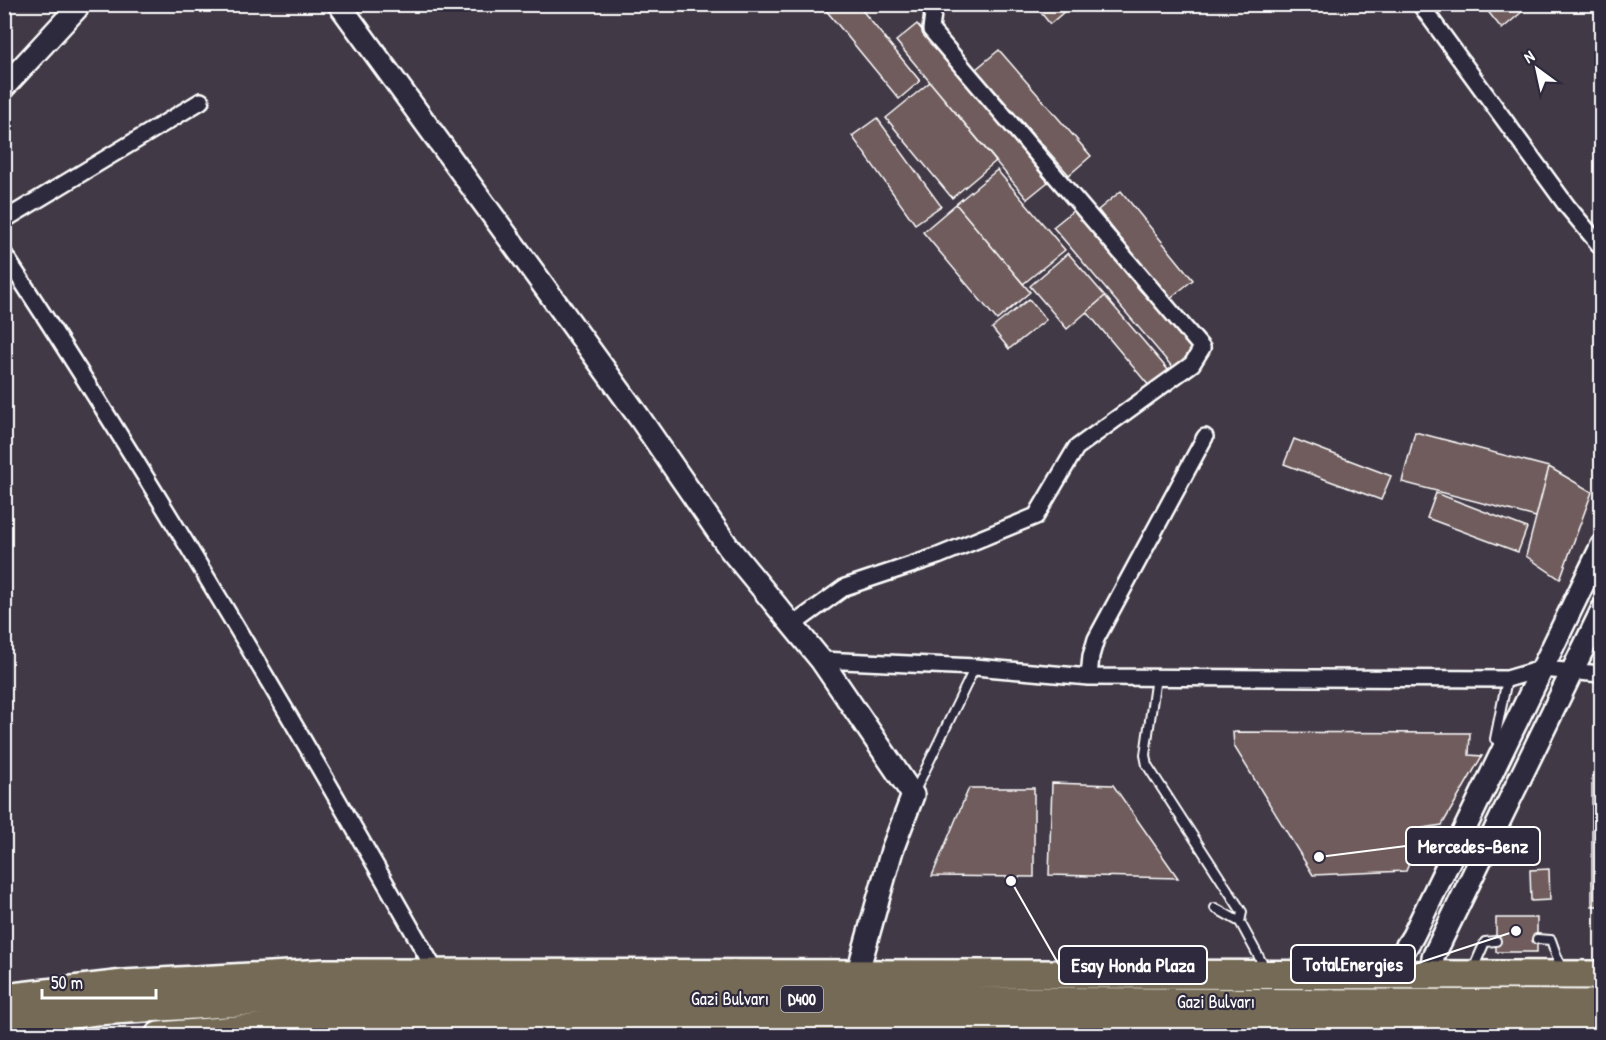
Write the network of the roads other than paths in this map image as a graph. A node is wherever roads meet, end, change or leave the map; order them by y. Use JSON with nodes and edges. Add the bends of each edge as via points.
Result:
{"nodes":[{"id":1,"x":339,"y":4,"type":"edge"},
{"id":2,"x":934,"y":4,"type":"edge"},
{"id":3,"x":1420,"y":4,"type":"edge"},
{"id":4,"x":79,"y":6,"type":"edge"},
{"id":5,"x":5,"y":85,"type":"edge"},
{"id":6,"x":201,"y":101,"type":"dead end"},
{"id":7,"x":4,"y":220,"type":"edge"},
{"id":8,"x":1602,"y":248,"type":"edge"},
{"id":9,"x":4,"y":254,"type":"edge"},
{"id":10,"x":1205,"y":437,"type":"dead end"},
{"id":11,"x":1602,"y":545,"type":"edge"},
{"id":12,"x":1602,"y":610,"type":"edge"},
{"id":13,"x":794,"y":624,"type":"junction"},
{"id":14,"x":821,"y":660,"type":"junction"},
{"id":15,"x":975,"y":667,"type":"junction"},
{"id":16,"x":1541,"y":669,"type":"junction"},
{"id":17,"x":1572,"y":671,"type":"junction"},
{"id":18,"x":1602,"y":674,"type":"edge"},
{"id":19,"x":1089,"y":677,"type":"junction"},
{"id":20,"x":1156,"y":677,"type":"junction"},
{"id":21,"x":1506,"y":679,"type":"junction"},
{"id":22,"x":1495,"y":739,"type":"dead end"},
{"id":23,"x":913,"y":795,"type":"junction"},
{"id":24,"x":1215,"y":908,"type":"dead end"},
{"id":25,"x":1240,"y":922,"type":"junction"},
{"id":26,"x":1537,"y":939,"type":"dead end"},
{"id":27,"x":1496,"y":941,"type":"dead end"},
{"id":28,"x":436,"y":972,"type":"junction"},
{"id":29,"x":857,"y":975,"type":"junction"},
{"id":30,"x":1432,"y":975,"type":"junction"},
{"id":31,"x":1470,"y":975,"type":"junction"},
{"id":32,"x":1564,"y":975,"type":"junction"},
{"id":33,"x":1602,"y":975,"type":"edge"},
{"id":34,"x":1270,"y":976,"type":"junction"},
{"id":35,"x":1388,"y":976,"type":"junction"},
{"id":36,"x":4,"y":998,"type":"edge"},
{"id":37,"x":1602,"y":1004,"type":"edge"},
{"id":38,"x":4,"y":1024,"type":"edge"},
{"id":39,"x":826,"y":1031,"type":"edge"},
{"id":40,"x":1602,"y":1031,"type":"edge"},
{"id":41,"x":159,"y":1035,"type":"edge"}],
"edges":[{"from":1,"to":13,"type":"main road","via":[[632,407],[729,548]]},
{"from":2,"to":13,"type":"street","via":[[931,30],[1202,348],[1192,364],[1077,448],[1036,516],[938,556],[845,586]]},
{"from":3,"to":8,"type":"street"},
{"from":4,"to":5,"type":"main road"},
{"from":6,"to":7,"type":"street"},
{"from":9,"to":28,"type":"street","via":[[99,399],[349,818]]},
{"from":10,"to":19,"type":"street","via":[[1096,639]]},
{"from":11,"to":16,"type":"main road"},
{"from":12,"to":17,"type":"main road"},
{"from":13,"to":14,"type":"main road"},
{"from":14,"to":15,"type":"street"},
{"from":14,"to":23,"type":"main road"},
{"from":15,"to":19,"type":"street"},
{"from":15,"to":23,"type":"lane"},
{"from":16,"to":17,"type":"street"},
{"from":16,"to":21,"type":"street"},
{"from":16,"to":35,"type":"main road","via":[[1413,936]]},
{"from":17,"to":18,"type":"street"},
{"from":17,"to":30,"type":"main road","via":[[1433,957]]},
{"from":19,"to":20,"type":"street"},
{"from":20,"to":21,"type":"street"},
{"from":20,"to":25,"type":"lane","via":[[1147,765],[1242,912]]},
{"from":21,"to":22,"type":"lane"},
{"from":23,"to":29,"type":"main road","via":[[892,849]]},
{"from":24,"to":25,"type":"lane"},
{"from":25,"to":34,"type":"lane"},
{"from":26,"to":32,"type":"lane","via":[[1551,940]]},
{"from":27,"to":31,"type":"lane","via":[[1485,942]]},
{"from":28,"to":29,"type":"highway"},
{"from":28,"to":36,"type":"highway","via":[[325,973],[124,984]]},
{"from":29,"to":34,"type":"highway"},
{"from":30,"to":31,"type":"highway"},
{"from":30,"to":35,"type":"highway"},
{"from":31,"to":32,"type":"highway"},
{"from":32,"to":33,"type":"highway"},
{"from":34,"to":35,"type":"highway"},
{"from":37,"to":38,"type":"highway","name":"Gazi Bulvarı","number":"D400","via":[[307,998],[97,1011]]},
{"from":39,"to":40,"type":"highway","name":"Gazi Bulvarı","number":"D400"},
{"from":39,"to":41,"type":"highway","name":"Gazi Bulvarı","number":"D400","via":[[313,1024]]}]}
